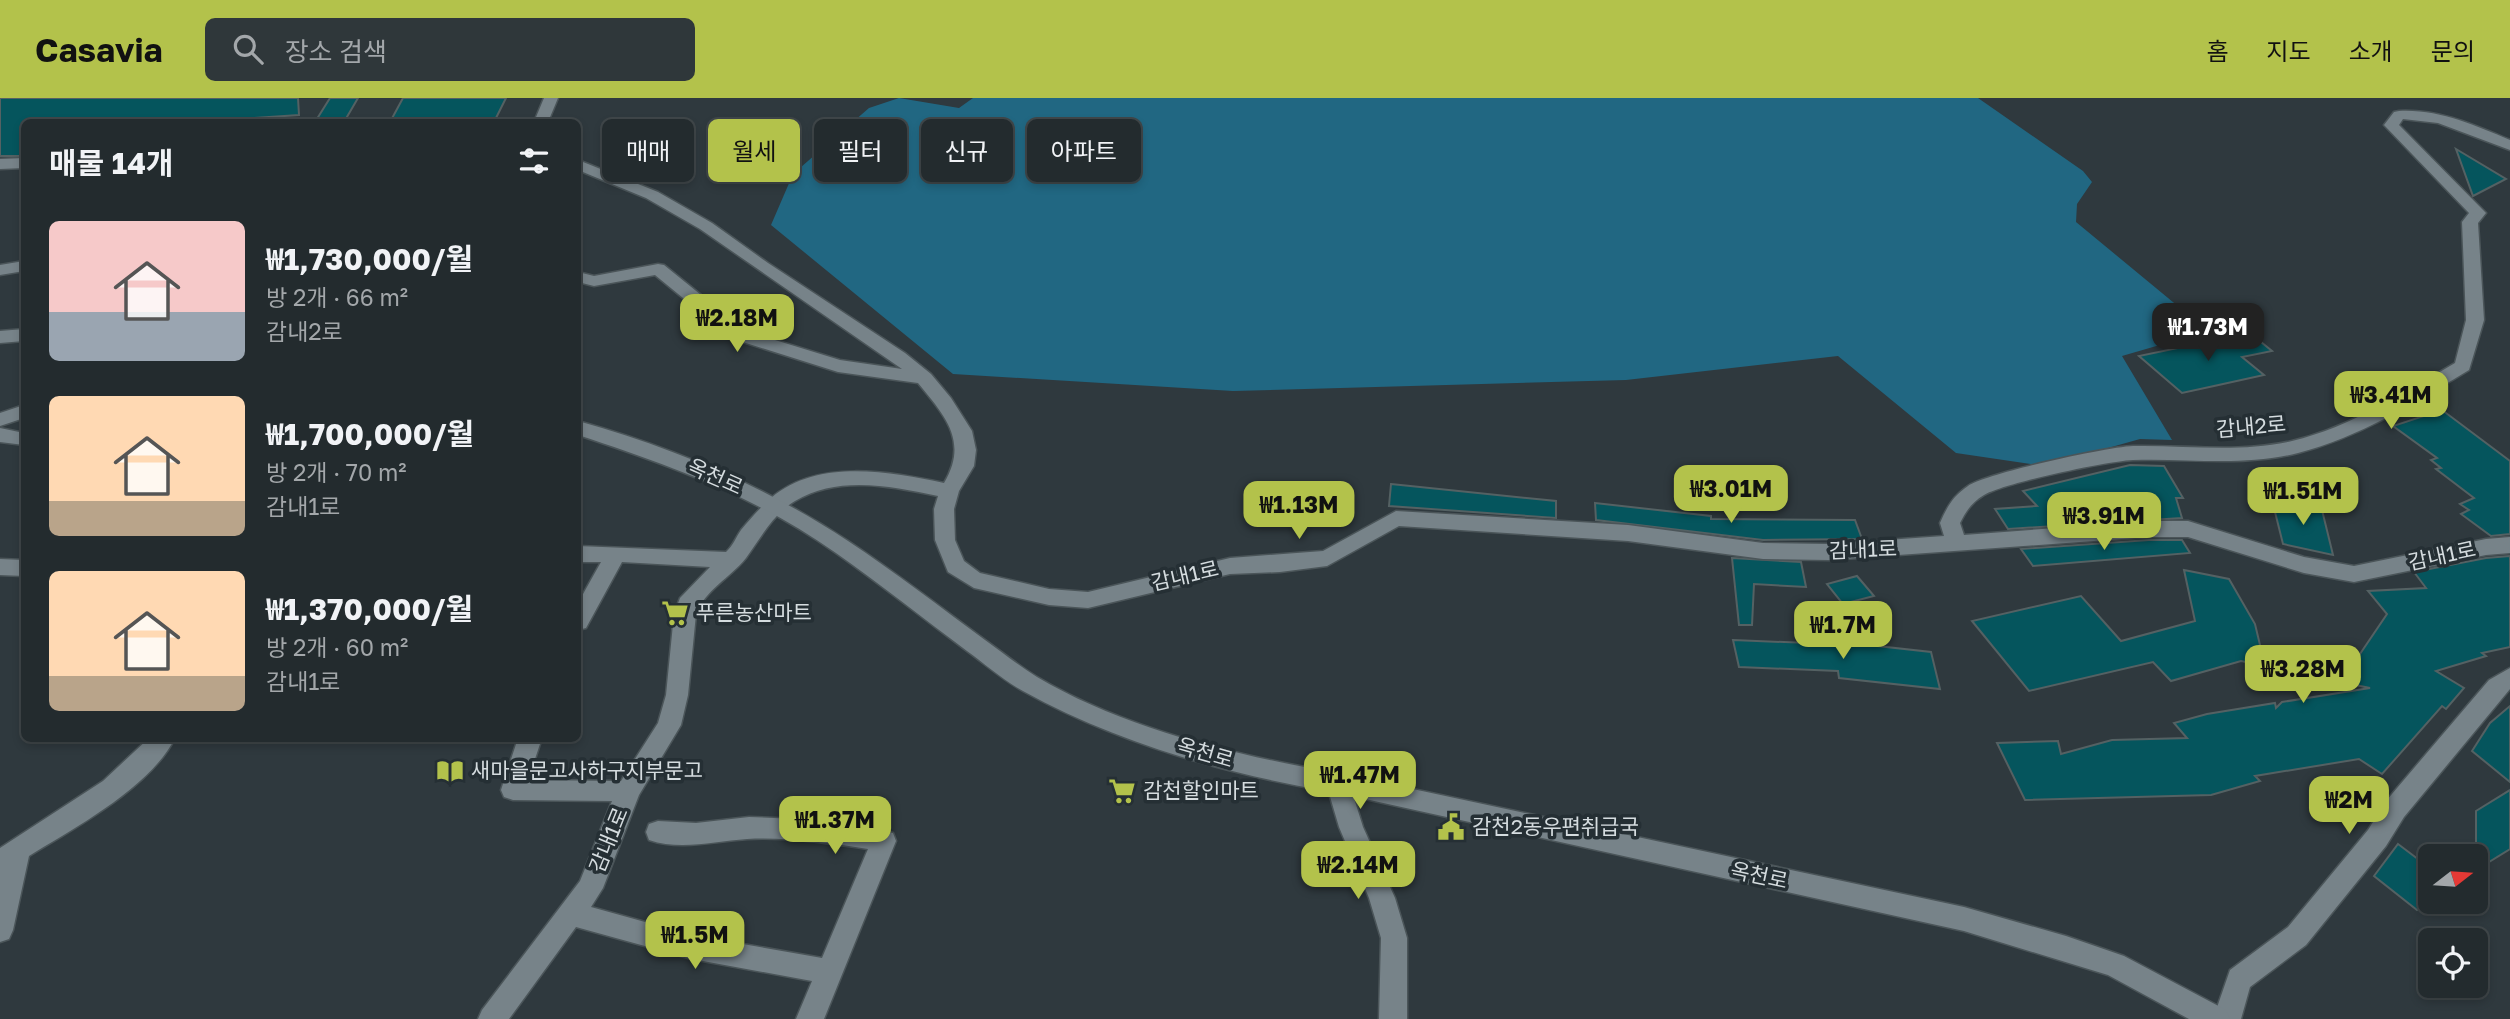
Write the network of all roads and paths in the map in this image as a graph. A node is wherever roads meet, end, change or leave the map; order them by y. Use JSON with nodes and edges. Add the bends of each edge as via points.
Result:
{"nodes":[{"id":1,"x":551,"y":98,"type":"edge"},
{"id":2,"x":542,"y":119,"type":"edge"},
{"id":3,"x":2510,"y":145,"type":"edge"},
{"id":4,"x":21,"y":163,"type":"edge"},
{"id":5,"x":0,"y":164,"type":"edge"},
{"id":6,"x":581,"y":166,"type":"edge"},
{"id":7,"x":21,"y":266,"type":"edge"},
{"id":8,"x":0,"y":270,"type":"edge"},
{"id":9,"x":581,"y":278,"type":"edge"},
{"id":10,"x":21,"y":335,"type":"edge"},
{"id":11,"x":0,"y":337,"type":"edge"},
{"id":12,"x":924,"y":378,"type":"junction"},
{"id":13,"x":21,"y":412,"type":"edge"},
{"id":14,"x":0,"y":420,"type":"edge"},
{"id":15,"x":581,"y":429,"type":"edge"},
{"id":16,"x":0,"y":435,"type":"edge"},
{"id":17,"x":21,"y":438,"type":"edge"},
{"id":18,"x":949,"y":491,"type":"junction"},
{"id":19,"x":776,"y":505,"type":"junction"},
{"id":20,"x":1957,"y":544,"type":"junction"},
{"id":21,"x":2510,"y":545,"type":"edge"},
{"id":22,"x":581,"y":554,"type":"edge"},
{"id":23,"x":616,"y":554,"type":"junction"},
{"id":24,"x":730,"y":560,"type":"junction"},
{"id":25,"x":0,"y":566,"type":"edge"},
{"id":26,"x":21,"y":568,"type":"edge"},
{"id":27,"x":581,"y":617,"type":"edge"},
{"id":28,"x":2510,"y":677,"type":"edge"},
{"id":29,"x":160,"y":742,"type":"edge"},
{"id":30,"x":529,"y":742,"type":"edge"},
{"id":31,"x":1338,"y":783,"type":"junction"},
{"id":32,"x":628,"y":791,"type":"junction"},
{"id":33,"x":658,"y":832,"type":"dead end"},
{"id":34,"x":9,"y":855,"type":"edge"},
{"id":35,"x":571,"y":914,"type":"junction"},
{"id":36,"x":0,"y":930,"type":"edge"},
{"id":37,"x":831,"y":972,"type":"junction"},
{"id":38,"x":492,"y":1019,"type":"edge"},
{"id":39,"x":810,"y":1019,"type":"edge"},
{"id":40,"x":1393,"y":1019,"type":"edge"},
{"id":41,"x":2216,"y":1019,"type":"edge"},
{"id":42,"x":2227,"y":1019,"type":"edge"}],
"edges":[{"from":1,"to":2,"type":"street"},
{"from":3,"to":20,"type":"street","name":"감내2로","via":[[2418,113],[2399,115],[2391,125],[2478,213],[2470,222],[2475,320],[2463,366],[2368,421],[2295,447],[2246,454],[2130,453],[1978,489],[1958,505],[1950,523]]},
{"from":4,"to":5,"type":"street"},
{"from":6,"to":12,"type":"street","via":[[652,195],[706,226]]},
{"from":7,"to":8,"type":"street"},
{"from":9,"to":12,"type":"street","via":[[594,281],[658,269],[700,303],[720,329],[838,366]]},
{"from":10,"to":11,"type":"street"},
{"from":12,"to":18,"type":"street","via":[[962,431],[964,466]]},
{"from":13,"to":14,"type":"street"},
{"from":15,"to":19,"type":"street","name":"옥천로","via":[[687,464]]},
{"from":16,"to":17,"type":"street"},
{"from":18,"to":19,"type":"street","name":"감내1로","via":[[888,479],[853,478],[815,484]]},
{"from":18,"to":20,"type":"street","name":"감내1로","via":[[944,509],[945,540],[955,566],[974,580],[1049,597],[1088,600],[1230,566],[1327,558],[1396,518],[1628,533],[1763,551]]},
{"from":19,"to":24,"type":"street","name":"감내1로"},
{"from":19,"to":31,"type":"street","name":"옥천로","via":[[842,547],[1028,683],[1079,709],[1169,743],[1279,773]]},
{"from":20,"to":21,"type":"street","name":"감내1로","via":[[2188,529],[2304,565],[2354,574]]},
{"from":22,"to":23,"type":"street"},
{"from":23,"to":24,"type":"street"},
{"from":23,"to":27,"type":"street"},
{"from":24,"to":32,"type":"street","name":"감내1로","via":[[691,598],[669,725]]},
{"from":25,"to":26,"type":"street"},
{"from":28,"to":42,"type":"street","via":[[2497,686],[2403,799],[2297,936],[2239,979]]},
{"from":29,"to":34,"type":"street","via":[[96,799]]},
{"from":30,"to":32,"type":"street","via":[[513,790]]},
{"from":31,"to":40,"type":"street","via":[[1394,938]]},
{"from":31,"to":41,"type":"street","name":"옥천로","via":[[1964,919],[2106,962]]},
{"from":32,"to":35,"type":"street","name":"감내1로","via":[[590,888]]},
{"from":33,"to":37,"type":"street","via":[[810,830],[884,841]]},
{"from":34,"to":36,"type":"street"},
{"from":35,"to":37,"type":"street","via":[[692,947]]},
{"from":35,"to":38,"type":"street","name":"감내1로"},
{"from":37,"to":39,"type":"street"}]}
